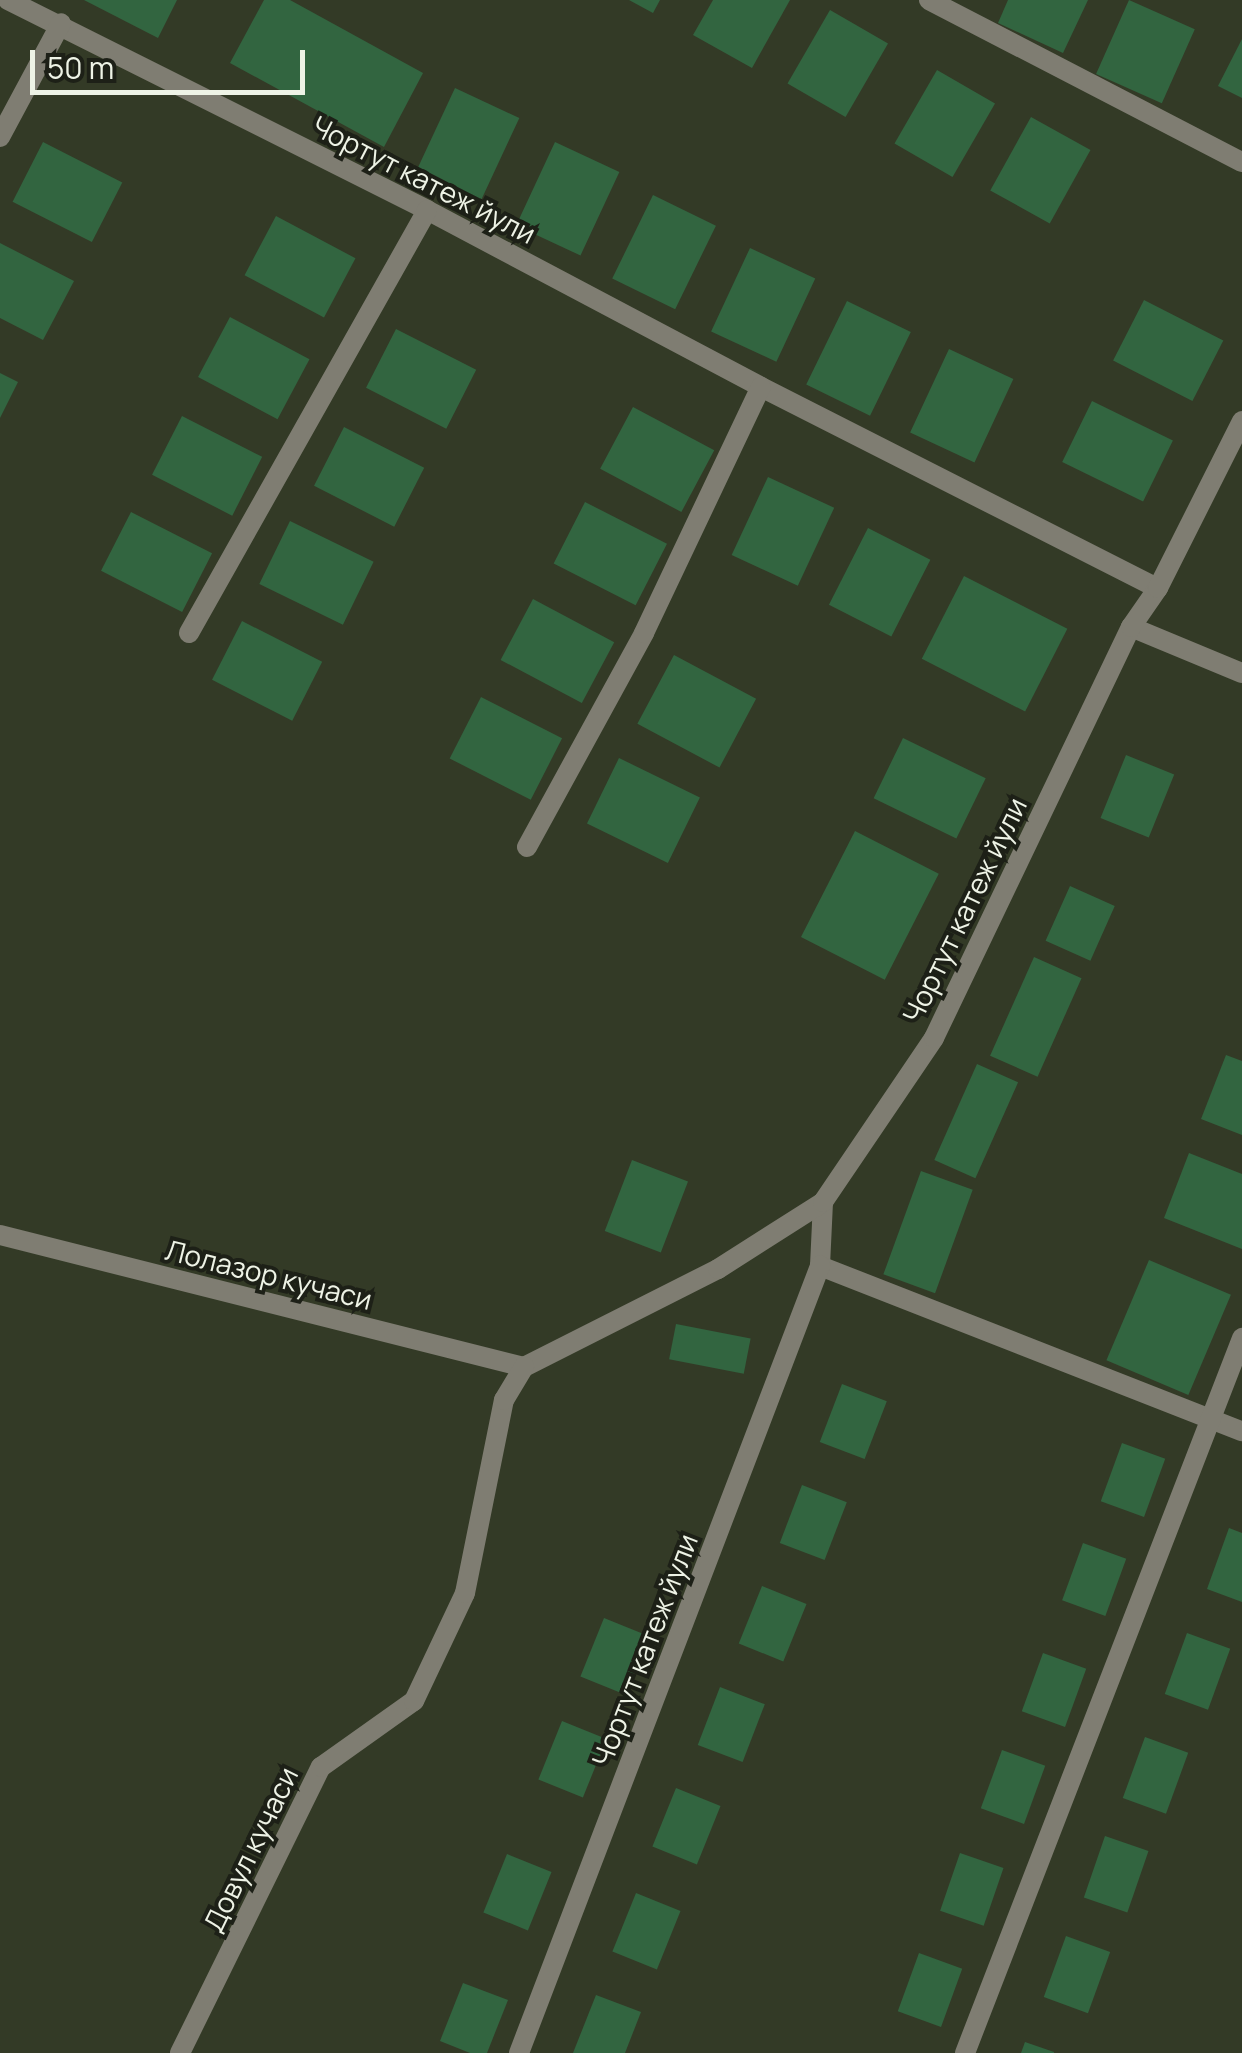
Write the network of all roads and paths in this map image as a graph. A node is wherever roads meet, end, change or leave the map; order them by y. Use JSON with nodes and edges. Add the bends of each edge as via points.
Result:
{"nodes":[{"id":1,"x":8,"y":0,"type":"edge"},
{"id":2,"x":929,"y":0,"type":"edge"},
{"id":3,"x":60,"y":23,"type":"junction"},
{"id":4,"x":0,"y":137,"type":"edge"},
{"id":5,"x":1242,"y":162,"type":"edge"},
{"id":6,"x":427,"y":210,"type":"junction"},
{"id":7,"x":761,"y":387,"type":"junction"},
{"id":8,"x":1242,"y":421,"type":"edge"},
{"id":9,"x":1158,"y":588,"type":"junction"},
{"id":10,"x":1131,"y":627,"type":"junction"},
{"id":11,"x":190,"y":632,"type":"dead end"},
{"id":12,"x":1242,"y":673,"type":"edge"},
{"id":13,"x":527,"y":847,"type":"dead end"},
{"id":14,"x":823,"y":1202,"type":"junction"},
{"id":15,"x":0,"y":1235,"type":"edge"},
{"id":16,"x":820,"y":1266,"type":"junction"},
{"id":17,"x":1242,"y":1338,"type":"edge"},
{"id":18,"x":524,"y":1367,"type":"junction"},
{"id":19,"x":1210,"y":1419,"type":"junction"},
{"id":20,"x":1242,"y":1432,"type":"edge"},
{"id":21,"x":180,"y":2053,"type":"edge"},
{"id":22,"x":519,"y":2053,"type":"edge"},
{"id":23,"x":966,"y":2053,"type":"edge"}],
"edges":[{"from":1,"to":3,"type":"street","name":"Чортут катеж йули"},
{"from":2,"to":5,"type":"street"},
{"from":3,"to":4,"type":"street"},
{"from":3,"to":6,"type":"street","name":"Чортут катеж йули"},
{"from":6,"to":7,"type":"street","name":"Чортут катеж йули"},
{"from":6,"to":11,"type":"street"},
{"from":7,"to":9,"type":"street","name":"Чортут катеж йули"},
{"from":7,"to":13,"type":"street","via":[[644,633]]},
{"from":8,"to":9,"type":"street","name":"Чортут катеж йули"},
{"from":9,"to":10,"type":"street","name":"Чортут катеж йули"},
{"from":10,"to":12,"type":"street"},
{"from":10,"to":14,"type":"street","name":"Чортут катеж йули","via":[[934,1038]]},
{"from":14,"to":16,"type":"street","name":"Чортут катеж йули"},
{"from":14,"to":18,"type":"street","name":"Чортут катеж йули","via":[[718,1269]]},
{"from":15,"to":18,"type":"street","name":"Лолазор кучаси"},
{"from":16,"to":19,"type":"street"},
{"from":16,"to":22,"type":"street","name":"Чортут катеж йули"},
{"from":17,"to":19,"type":"street"},
{"from":18,"to":21,"type":"street","name":"Довул кучаси","via":[[504,1400],[465,1593],[414,1701],[321,1768]]},
{"from":19,"to":20,"type":"street"},
{"from":19,"to":23,"type":"street"}]}
